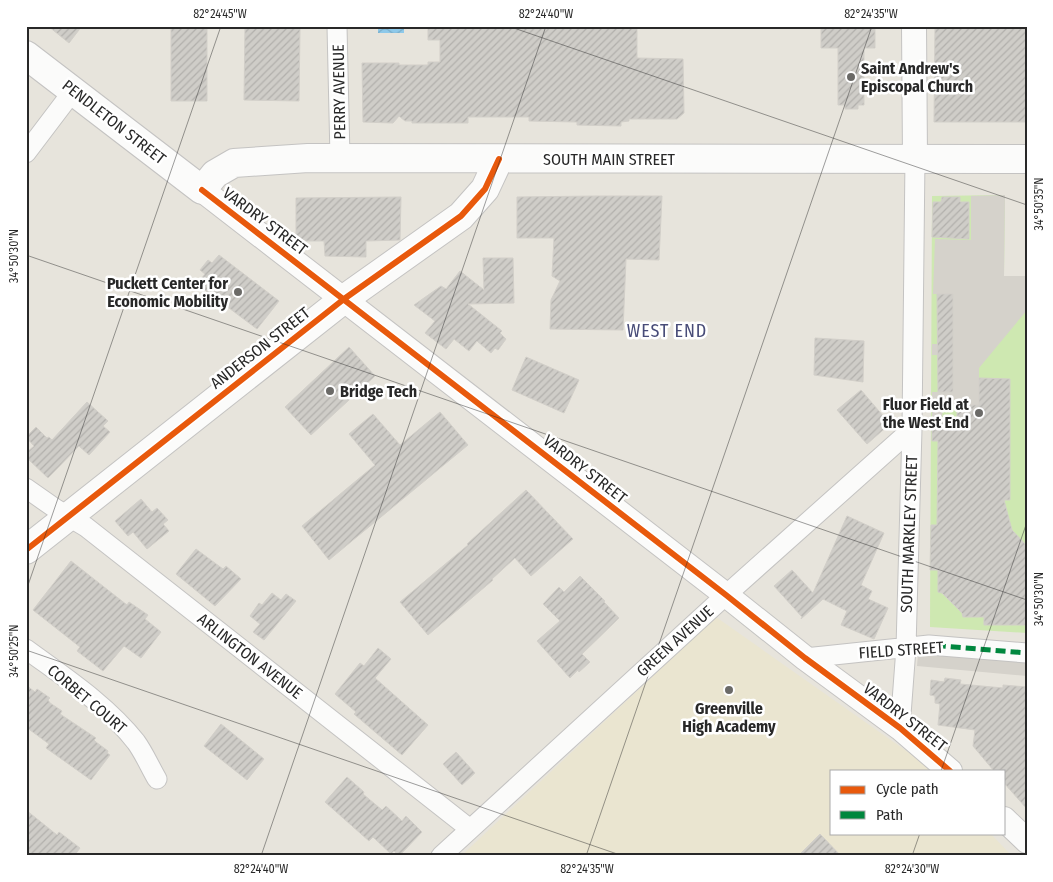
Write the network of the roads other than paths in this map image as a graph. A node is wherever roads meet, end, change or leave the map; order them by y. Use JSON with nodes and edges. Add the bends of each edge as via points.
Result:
{"nodes":[{"id":1,"x":337,"y":26,"type":"edge"},
{"id":2,"x":914,"y":26,"type":"edge"},
{"id":3,"x":26,"y":55,"type":"edge"},
{"id":4,"x":74,"y":91,"type":"junction"},
{"id":5,"x":26,"y":153,"type":"edge"},
{"id":6,"x":340,"y":158,"type":"junction"},
{"id":7,"x":915,"y":158,"type":"junction"},
{"id":8,"x":499,"y":159,"type":"junction"},
{"id":9,"x":1027,"y":159,"type":"edge"},
{"id":10,"x":202,"y":190,"type":"junction"},
{"id":11,"x":344,"y":299,"type":"junction"},
{"id":12,"x":912,"y":429,"type":"junction"},
{"id":13,"x":26,"y":488,"type":"edge"},
{"id":14,"x":69,"y":517,"type":"junction"},
{"id":15,"x":26,"y":550,"type":"edge"},
{"id":16,"x":726,"y":595,"type":"junction"},
{"id":17,"x":906,"y":648,"type":"junction"},
{"id":18,"x":26,"y":649,"type":"edge"},
{"id":19,"x":1027,"y":653,"type":"edge"},
{"id":20,"x":805,"y":658,"type":"junction"},
{"id":21,"x":900,"y":728,"type":"junction"},
{"id":22,"x":949,"y":770,"type":"edge"},
{"id":23,"x":157,"y":779,"type":"dead end"},
{"id":24,"x":1006,"y":821,"type":"edge"},
{"id":25,"x":470,"y":829,"type":"junction"},
{"id":26,"x":1027,"y":841,"type":"edge"},
{"id":27,"x":441,"y":856,"type":"edge"}],
"edges":[{"from":1,"to":6,"type":"street","name":"PERRY AVENUE"},
{"from":2,"to":7,"type":"street"},
{"from":3,"to":4,"type":"main road","name":"PENDLETON STREET"},
{"from":4,"to":5,"type":"street"},
{"from":4,"to":10,"type":"main road","name":"PENDLETON STREET"},
{"from":6,"to":8,"type":"main road","name":"SOUTH MAIN STREET"},
{"from":6,"to":10,"type":"main road","name":"SOUTH MAIN STREET","via":[[234,163],[215,174]]},
{"from":7,"to":8,"type":"main road","name":"SOUTH MAIN STREET"},
{"from":7,"to":9,"type":"main road","name":"SOUTH MAIN STREET"},
{"from":7,"to":12,"type":"street","name":"SOUTH MARKLEY STREET"},
{"from":8,"to":11,"type":"main road","name":"ANDERSON STREET","via":[[485,189],[461,216]]},
{"from":10,"to":11,"type":"street","name":"VARDRY STREET"},
{"from":11,"to":14,"type":"main road","name":"ANDERSON STREET"},
{"from":11,"to":16,"type":"street","name":"VARDRY STREET"},
{"from":12,"to":16,"type":"street","name":"GREEN AVENUE"},
{"from":12,"to":17,"type":"street","name":"SOUTH MARKLEY STREET"},
{"from":13,"to":14,"type":"street","name":"ARLINGTON AVENUE"},
{"from":14,"to":15,"type":"main road","name":"ANDERSON STREET"},
{"from":14,"to":25,"type":"street","name":"ARLINGTON AVENUE","via":[[86,527]]},
{"from":16,"to":20,"type":"street","name":"VARDRY STREET"},
{"from":16,"to":25,"type":"street","name":"GREEN AVENUE"},
{"from":17,"to":19,"type":"street","name":"FIELD STREET","via":[[929,645]]},
{"from":17,"to":20,"type":"street","name":"FIELD STREET"},
{"from":17,"to":21,"type":"street","name":"SOUTH MARKLEY STREET"},
{"from":18,"to":23,"type":"street","name":"CORBET COURT","via":[[122,726],[137,743]]},
{"from":20,"to":21,"type":"street","name":"VARDRY STREET"},
{"from":21,"to":22,"type":"street","name":"VARDRY STREET"},
{"from":24,"to":26,"type":"street"},
{"from":25,"to":27,"type":"street","name":"GREEN AVENUE"}]}
